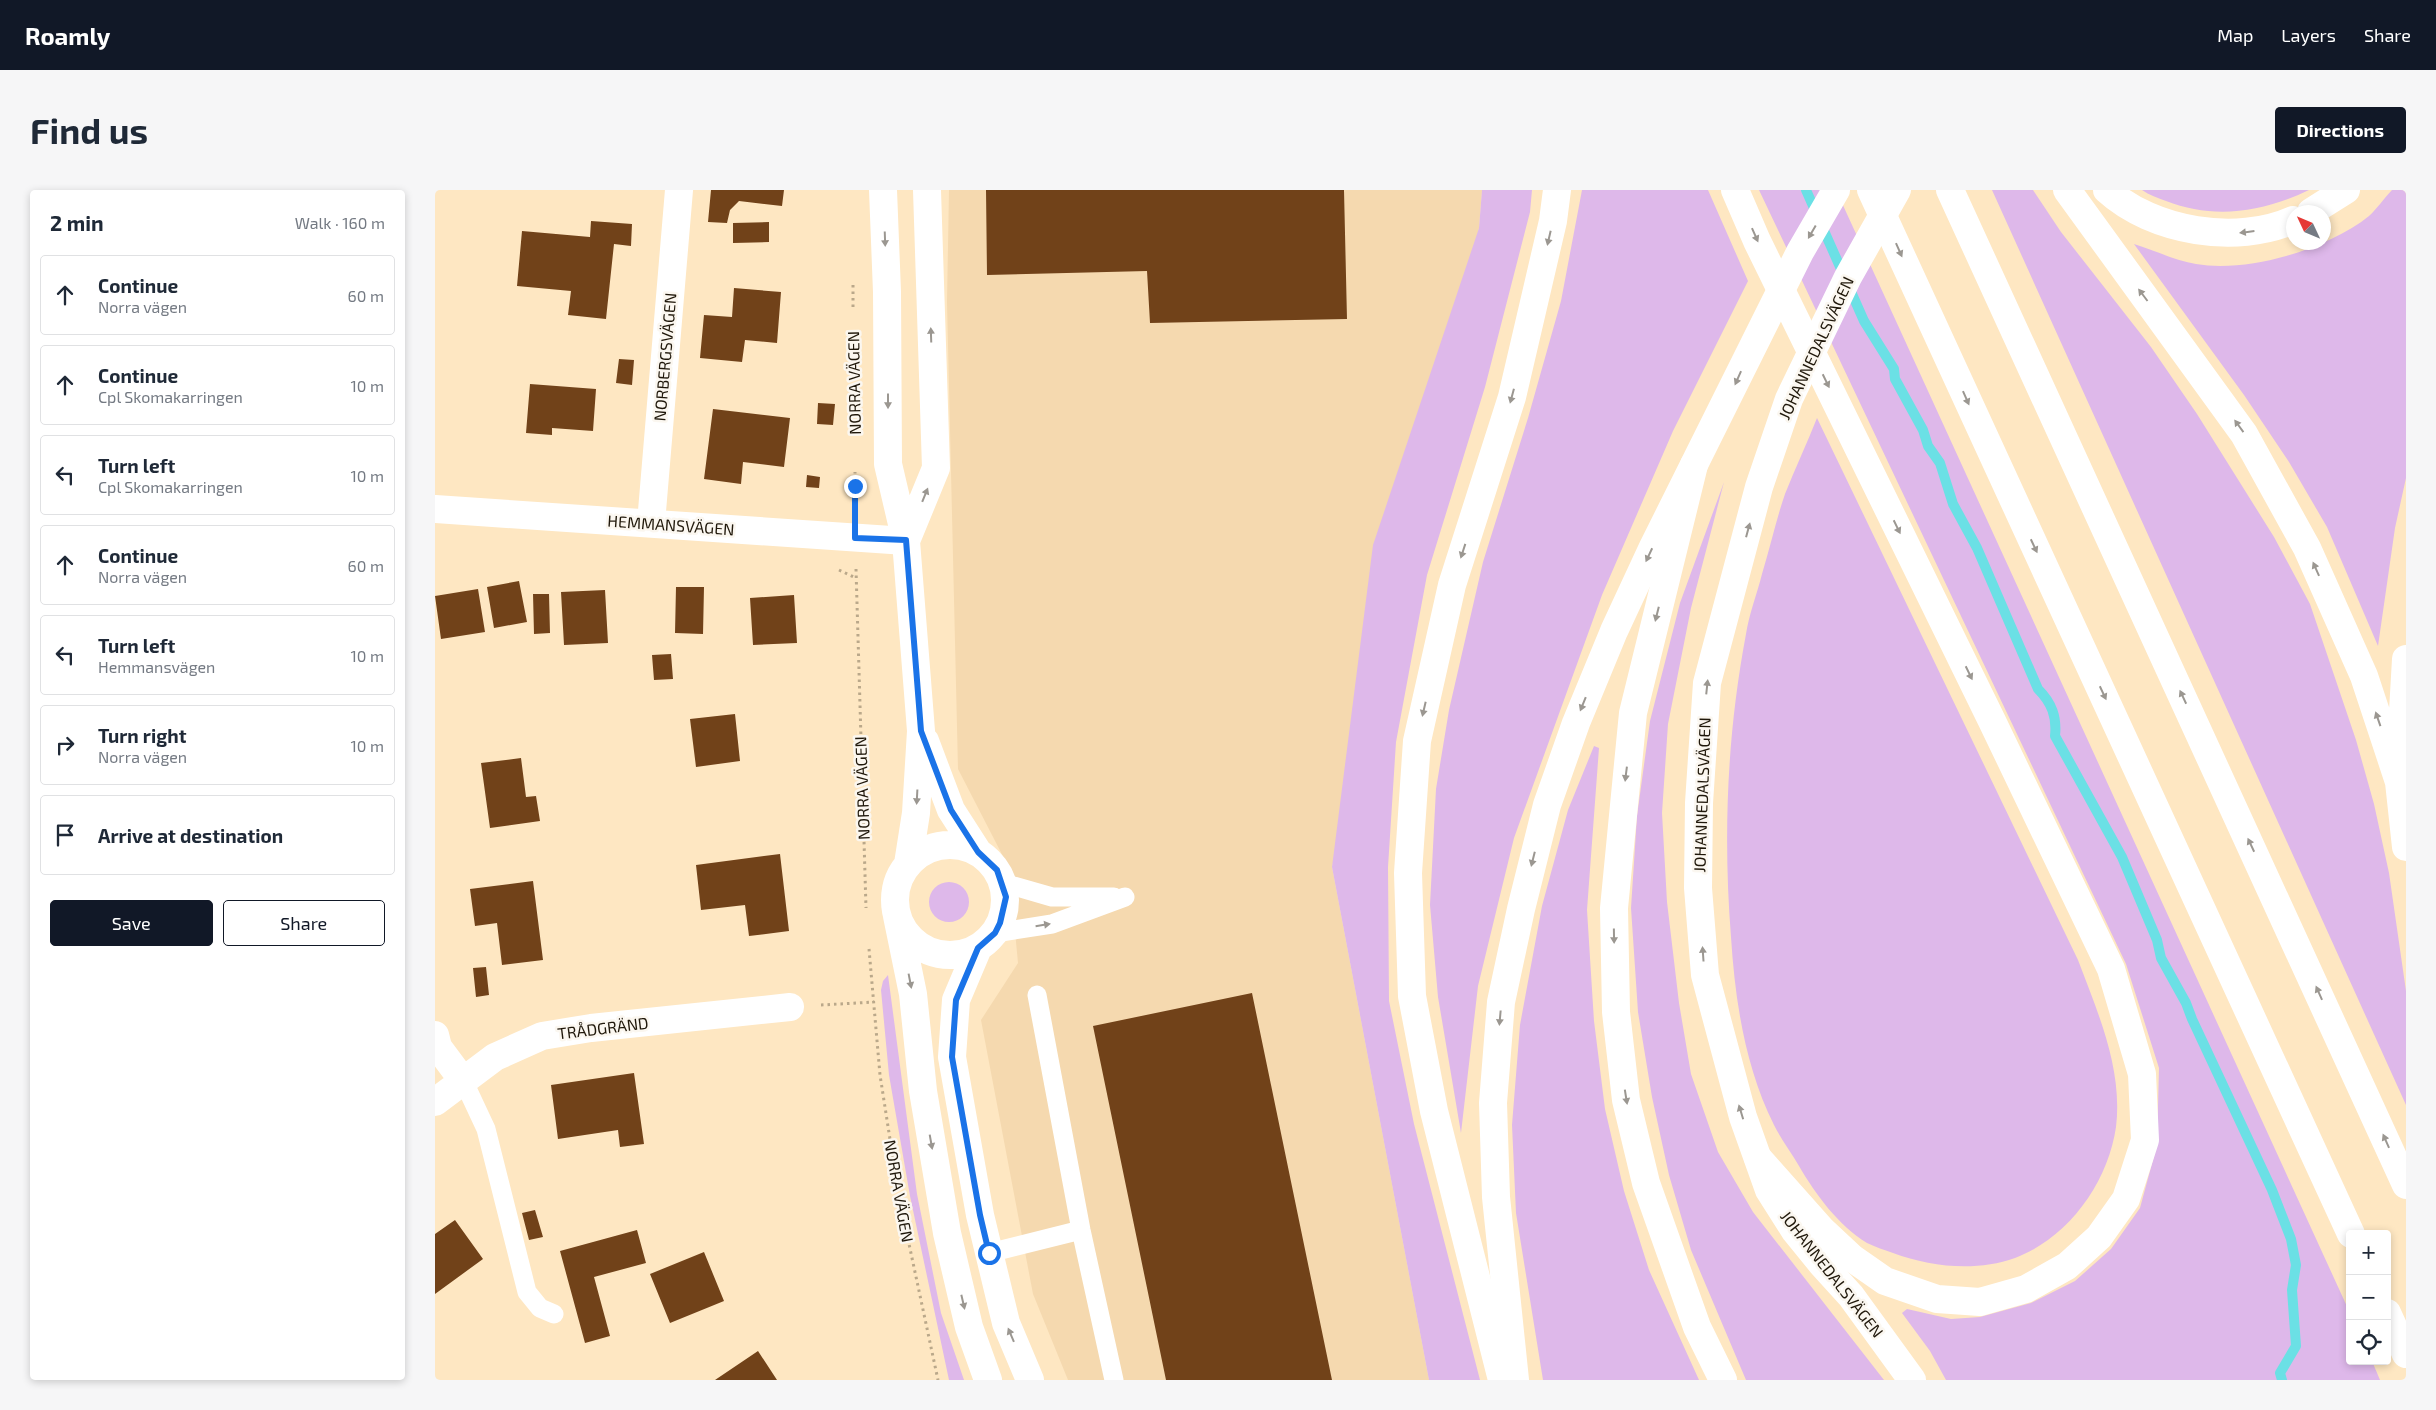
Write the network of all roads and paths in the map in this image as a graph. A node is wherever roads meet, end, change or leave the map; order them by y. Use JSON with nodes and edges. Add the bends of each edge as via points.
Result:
{"nodes":[{"id":1,"x":679,"y":190,"type":"edge"},
{"id":2,"x":883,"y":190,"type":"edge"},
{"id":3,"x":927,"y":190,"type":"edge"},
{"id":4,"x":1557,"y":190,"type":"edge"},
{"id":5,"x":1735,"y":190,"type":"edge"},
{"id":6,"x":1836,"y":190,"type":"edge"},
{"id":7,"x":1871,"y":190,"type":"edge"},
{"id":8,"x":1897,"y":190,"type":"edge"},
{"id":9,"x":1950,"y":190,"type":"edge"},
{"id":10,"x":2067,"y":190,"type":"edge"},
{"id":11,"x":2107,"y":190,"type":"edge"},
{"id":12,"x":2346,"y":190,"type":"edge"},
{"id":13,"x":2322,"y":205,"type":"edge"},
{"id":14,"x":2286,"y":223,"type":"edge"},
{"id":15,"x":853,"y":279,"type":"dead end"},
{"id":16,"x":853,"y":318,"type":"dead end"},
{"id":17,"x":1695,"y":465,"type":"junction"},
{"id":18,"x":855,"y":466,"type":"dead end"},
{"id":19,"x":435,"y":509,"type":"edge"},
{"id":20,"x":651,"y":523,"type":"junction"},
{"id":21,"x":855,"y":538,"type":"junction"},
{"id":22,"x":906,"y":540,"type":"junction"},
{"id":23,"x":2406,"y":659,"type":"edge"},
{"id":24,"x":921,"y":731,"type":"junction"},
{"id":25,"x":2399,"y":782,"type":"junction"},
{"id":26,"x":2406,"y":847,"type":"edge"},
{"id":27,"x":978,"y":852,"type":"junction"},
{"id":28,"x":908,"y":864,"type":"junction"},
{"id":29,"x":1003,"y":882,"type":"junction"},
{"id":30,"x":897,"y":916,"type":"junction"},
{"id":31,"x":867,"y":918,"type":"dead end"},
{"id":32,"x":987,"y":940,"type":"junction"},
{"id":33,"x":869,"y":946,"type":"dead end"},
{"id":34,"x":1037,"y":995,"type":"dead end"},
{"id":35,"x":852,"y":1002,"type":"dead end"},
{"id":36,"x":874,"y":1002,"type":"junction"},
{"id":37,"x":790,"y":1007,"type":"dead end"},
{"id":38,"x":435,"y":1036,"type":"edge"},
{"id":39,"x":464,"y":1082,"type":"junction"},
{"id":40,"x":435,"y":1102,"type":"edge"},
{"id":41,"x":1758,"y":1158,"type":"junction"},
{"id":42,"x":2406,"y":1185,"type":"edge"},
{"id":43,"x":1081,"y":1230,"type":"junction"},
{"id":44,"x":2349,"y":1230,"type":"edge"},
{"id":45,"x":989,"y":1253,"type":"junction"},
{"id":46,"x":554,"y":1314,"type":"dead end"},
{"id":47,"x":2390,"y":1320,"type":"edge"},
{"id":48,"x":2406,"y":1354,"type":"edge"},
{"id":49,"x":938,"y":1380,"type":"edge"},
{"id":50,"x":989,"y":1380,"type":"edge"},
{"id":51,"x":1030,"y":1380,"type":"edge"},
{"id":52,"x":1114,"y":1380,"type":"edge"},
{"id":53,"x":1502,"y":1380,"type":"edge"},
{"id":54,"x":1515,"y":1380,"type":"edge"},
{"id":55,"x":1723,"y":1380,"type":"edge"},
{"id":56,"x":1912,"y":1380,"type":"edge"}],
"edges":[{"from":1,"to":20,"type":"main road","name":"NORBERGSVÄGEN"},
{"from":2,"to":22,"type":"main road","name":"NORRA VÄGEN","one_way":true,"via":[[888,464]]},
{"from":22,"to":3,"type":"main road","name":"NORRA VÄGEN","one_way":true,"via":[[936,468]]},
{"from":4,"to":53,"type":"main road","one_way":true,"via":[[1553,222],[1512,397],[1452,586],[1417,741],[1407,873],[1412,996],[1434,1111]]},
{"from":5,"to":41,"type":"main road","one_way":true,"via":[[2111,969],[2142,1074],[2145,1140],[2126,1199],[2099,1237],[2067,1266],[2026,1289],[1980,1302],[1937,1299],[1885,1282],[1822,1230]]},
{"from":6,"to":17,"type":"main road","one_way":true,"via":[[1800,252]]},
{"from":7,"to":44,"type":"main road","one_way":true},
{"from":41,"to":8,"type":"main road","name":"JOHANNEDALSVÄGEN","one_way":true,"via":[[1743,1117],[1705,975],[1698,888],[1699,804],[1707,682],[1759,487],[1789,399],[1848,277]]},
{"from":42,"to":9,"type":"main road","one_way":true},
{"from":25,"to":10,"type":"main road","one_way":true,"via":[[2364,676],[2307,548],[2244,434]]},
{"from":14,"to":11,"type":"main road","one_way":true,"via":[[2273,229],[2232,234],[2190,229],[2151,217]]},
{"from":12,"to":13,"type":"main road"},
{"from":15,"to":16,"type":"path","name":"NORRA VÄGEN"},
{"from":17,"to":54,"type":"main road","one_way":true,"via":[[1637,580],[1576,723],[1547,805],[1501,1002],[1493,1103],[1496,1188]]},
{"from":17,"to":55,"type":"main road","one_way":true,"via":[[1633,713],[1614,908],[1616,1012],[1626,1100],[1646,1183],[1697,1327]]},
{"from":18,"to":21,"type":"path","name":"NORRA VÄGEN"},
{"from":19,"to":20,"type":"main road","name":"HEMMANSVÄGEN"},
{"from":20,"to":21,"type":"main road","name":"HEMMANSVÄGEN"},
{"from":21,"to":22,"type":"main road","name":"HEMMANSVÄGEN"},
{"from":21,"to":31,"type":"path","name":"NORRA VÄGEN"},
{"from":22,"to":24,"type":"main road","name":"NORRA VÄGEN"},
{"from":23,"to":25,"type":"main road"},
{"from":24,"to":27,"type":"main road","name":"NORRA VÄGEN","via":[[951,810]]},
{"from":24,"to":28,"type":"main road","name":"NORRA VÄGEN","one_way":true,"via":[[916,813]]},
{"from":25,"to":26,"type":"main road"},
{"from":27,"to":28,"type":"main road","via":[[962,846],[940,845],[923,851]]},
{"from":27,"to":29,"type":"main road","via":[[990,861]]},
{"from":28,"to":30,"type":"main road","via":[[898,880]]},
{"from":29,"to":32,"type":"main road","via":[[1006,897],[1004,913]]},
{"from":32,"to":29,"type":"lane","one_way":true,"via":[[1052,924],[1125,897],[1052,897]]},
{"from":30,"to":32,"type":"main road","via":[[907,935],[923,948],[941,955],[960,955]]},
{"from":30,"to":50,"type":"main road","one_way":true,"via":[[913,994],[923,1091],[947,1233],[969,1327]]},
{"from":32,"to":45,"type":"main road","via":[[956,1000],[952,1057]]},
{"from":33,"to":36,"type":"path","name":"NORRA VÄGEN"},
{"from":34,"to":43,"type":"lane"},
{"from":35,"to":36,"type":"path"},
{"from":36,"to":49,"type":"path","name":"NORRA VÄGEN","via":[[880,1075],[899,1197]]},
{"from":37,"to":39,"type":"main road","name":"TRÅDGRÄND","via":[[542,1036],[495,1057]]},
{"from":38,"to":39,"type":"main road","via":[[438,1047]]},
{"from":39,"to":40,"type":"main road","name":"TRÅDGRÄND"},
{"from":39,"to":46,"type":"lane","via":[[486,1129],[527,1292],[540,1308]]},
{"from":41,"to":56,"type":"main road","name":"JOHANNEDALSVÄGEN","via":[[1769,1190],[1795,1231],[1851,1296]]},
{"from":43,"to":45,"type":"lane"},
{"from":43,"to":52,"type":"lane"},
{"from":51,"to":45,"type":"main road","one_way":true,"via":[[1006,1323]]},
{"from":47,"to":48,"type":"main road"}]}
